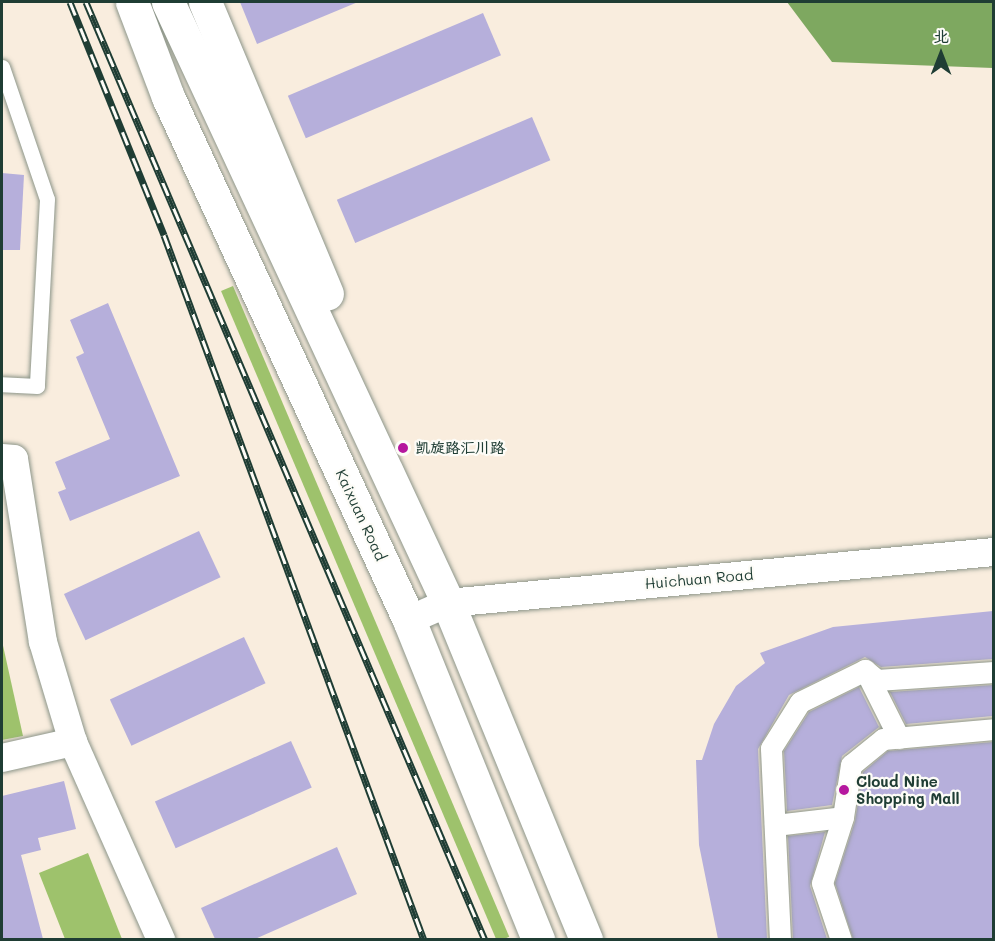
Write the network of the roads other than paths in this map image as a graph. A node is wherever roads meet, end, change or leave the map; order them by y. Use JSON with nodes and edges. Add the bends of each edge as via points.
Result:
{"nodes":[{"id":1,"x":117,"y":2,"type":"edge"},
{"id":2,"x":132,"y":2,"type":"edge"},
{"id":3,"x":168,"y":2,"type":"edge"},
{"id":4,"x":205,"y":2,"type":"edge"},
{"id":5,"x":2,"y":67,"type":"edge"},
{"id":6,"x":168,"y":97,"type":"junction"},
{"id":7,"x":2,"y":384,"type":"edge"},
{"id":8,"x":2,"y":459,"type":"edge"},
{"id":9,"x":993,"y":552,"type":"edge"},
{"id":10,"x":428,"y":561,"type":"junction"},
{"id":11,"x":448,"y":603,"type":"junction"},
{"id":12,"x":409,"y":620,"type":"junction"},
{"id":13,"x":865,"y":670,"type":"junction"},
{"id":14,"x":993,"y":672,"type":"edge"},
{"id":15,"x":993,"y":729,"type":"edge"},
{"id":16,"x":899,"y":738,"type":"junction"},
{"id":17,"x":73,"y":742,"type":"junction"},
{"id":18,"x":2,"y":758,"type":"edge"},
{"id":19,"x":843,"y":817,"type":"junction"},
{"id":20,"x":775,"y":825,"type":"junction"},
{"id":21,"x":161,"y":939,"type":"edge"},
{"id":22,"x":538,"y":939,"type":"edge"},
{"id":23,"x":586,"y":939,"type":"edge"},
{"id":24,"x":780,"y":939,"type":"edge"},
{"id":25,"x":841,"y":939,"type":"edge"}],
"edges":[{"from":1,"to":6,"type":"street","name":"Kaixuan Road"},
{"from":2,"to":6,"type":"street","name":"Kaixuan Road"},
{"from":3,"to":10,"type":"street"},
{"from":4,"to":10,"type":"street","via":[[393,450]]},
{"from":5,"to":7,"type":"lane","via":[[47,199],[38,386]]},
{"from":6,"to":12,"type":"street","name":"Kaixuan Road"},
{"from":8,"to":17,"type":"street","via":[[14,459],[43,642]]},
{"from":9,"to":11,"type":"street","name":"Huichuan Road"},
{"from":10,"to":11,"type":"street"},
{"from":11,"to":12,"type":"street","name":"Huichuan Road"},
{"from":11,"to":23,"type":"street"},
{"from":12,"to":22,"type":"street","name":"Kaixuan Road"},
{"from":13,"to":14,"type":"street","via":[[877,680]]},
{"from":13,"to":16,"type":"street"},
{"from":13,"to":20,"type":"street","via":[[800,702],[771,748]]},
{"from":15,"to":16,"type":"street"},
{"from":16,"to":19,"type":"street","via":[[883,739],[850,765]]},
{"from":17,"to":18,"type":"street"},
{"from":17,"to":21,"type":"street"},
{"from":19,"to":20,"type":"street"},
{"from":19,"to":25,"type":"street","via":[[822,883]]},
{"from":20,"to":24,"type":"street"}]}
